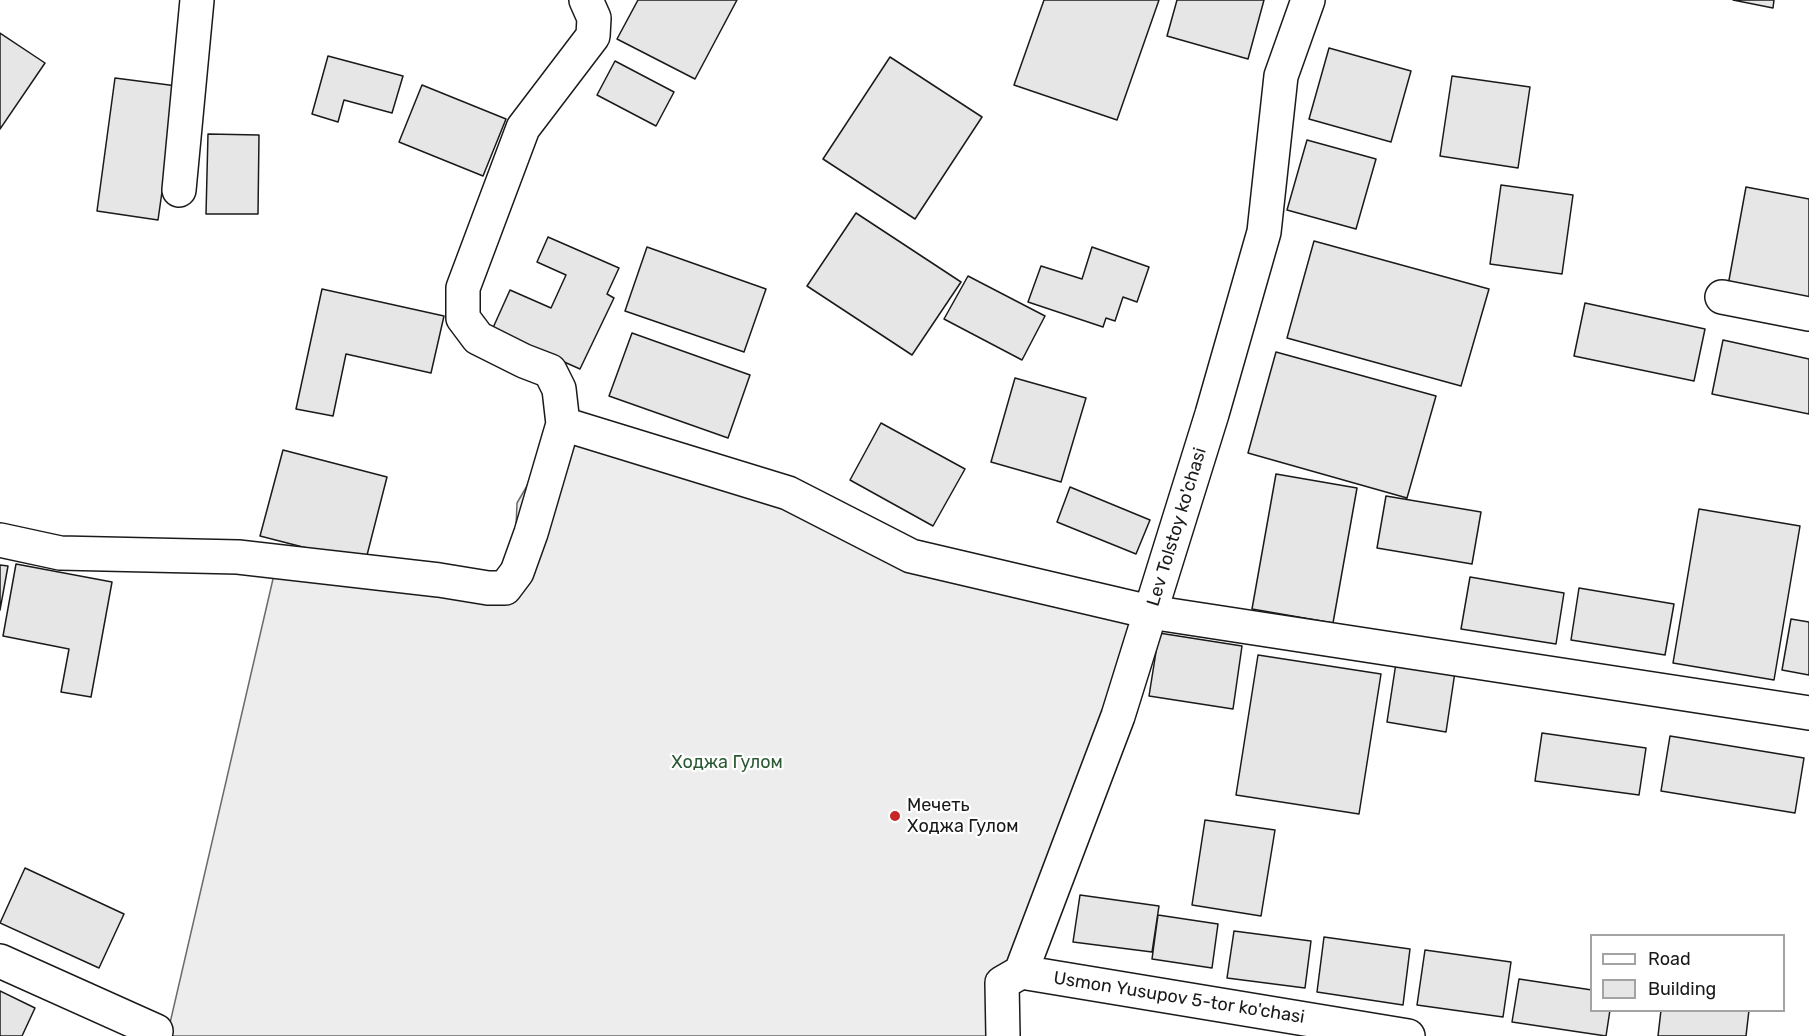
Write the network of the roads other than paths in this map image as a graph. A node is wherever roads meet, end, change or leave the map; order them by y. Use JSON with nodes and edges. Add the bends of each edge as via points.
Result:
{"nodes":[{"id":1,"x":198,"y":0,"type":"edge"},
{"id":2,"x":586,"y":0,"type":"edge"},
{"id":3,"x":1308,"y":0,"type":"edge"},
{"id":4,"x":179,"y":190,"type":"dead end"},
{"id":5,"x":1722,"y":297,"type":"dead end"},
{"id":6,"x":1809,"y":315,"type":"edge"},
{"id":7,"x":563,"y":424,"type":"junction"},
{"id":8,"x":0,"y":540,"type":"edge"},
{"id":9,"x":1150,"y":612,"type":"junction"},
{"id":10,"x":1809,"y":713,"type":"edge"},
{"id":11,"x":0,"y":961,"type":"edge"},
{"id":12,"x":1021,"y":972,"type":"junction"},
{"id":13,"x":155,"y":1036,"type":"edge"},
{"id":14,"x":1003,"y":1036,"type":"edge"},
{"id":15,"x":1408,"y":1036,"type":"edge"}],
"edges":[{"from":1,"to":4,"type":"street"},
{"from":2,"to":7,"type":"street","via":[[594,18],[593,36],[523,128],[463,288],[463,318],[478,338],[550,371],[559,389]]},
{"from":3,"to":9,"type":"street","name":"Lev Tolstoy ko'chasi","via":[[1281,75],[1264,232]]},
{"from":5,"to":6,"type":"street"},
{"from":7,"to":8,"type":"street","via":[[517,572],[505,588],[238,557],[60,553]]},
{"from":7,"to":9,"type":"street","via":[[788,494],[911,556]]},
{"from":9,"to":10,"type":"street"},
{"from":9,"to":12,"type":"street","name":"Lev Tolstoy ko'chasi","via":[[1118,716]]},
{"from":11,"to":13,"type":"street","via":[[156,1031]]},
{"from":12,"to":14,"type":"street","name":"Lev Tolstoy ko'chasi","via":[[1002,983]]},
{"from":12,"to":15,"type":"street","name":"Usmon Yusupov 5-tor ko'chasi"}]}
